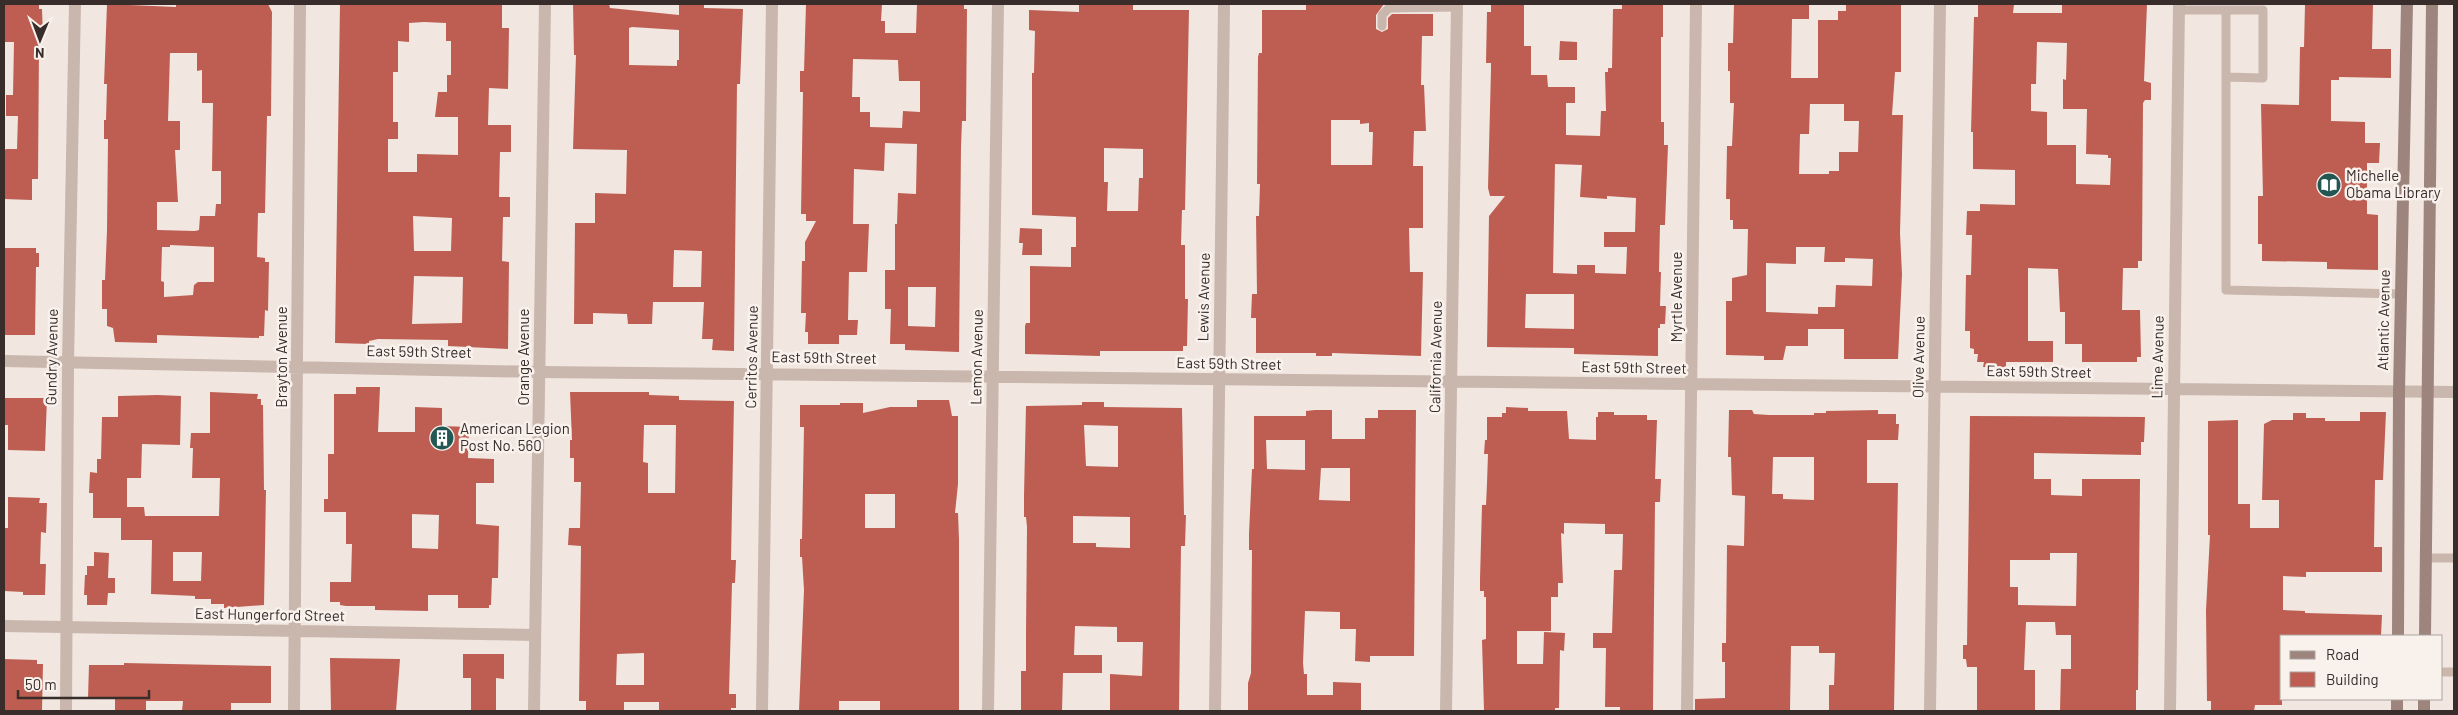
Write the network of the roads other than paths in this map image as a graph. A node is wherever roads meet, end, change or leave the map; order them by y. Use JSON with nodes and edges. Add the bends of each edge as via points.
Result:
{"nodes":[{"id":1,"x":75,"y":4,"type":"edge"},
{"id":2,"x":300,"y":4,"type":"edge"},
{"id":3,"x":545,"y":4,"type":"edge"},
{"id":4,"x":772,"y":4,"type":"edge"},
{"id":5,"x":998,"y":4,"type":"edge"},
{"id":6,"x":1224,"y":4,"type":"edge"},
{"id":7,"x":1696,"y":4,"type":"edge"},
{"id":8,"x":1940,"y":4,"type":"edge"},
{"id":9,"x":2407,"y":4,"type":"edge"},
{"id":10,"x":2432,"y":4,"type":"edge"},
{"id":11,"x":1457,"y":6,"type":"edge"},
{"id":12,"x":2179,"y":7,"type":"edge"},
{"id":13,"x":2226,"y":10,"type":"junction"},
{"id":14,"x":1382,"y":26,"type":"dead end"},
{"id":15,"x":2226,"y":77,"type":"junction"},
{"id":16,"x":2400,"y":294,"type":"junction"},
{"id":17,"x":4,"y":361,"type":"edge"},
{"id":18,"x":68,"y":363,"type":"junction"},
{"id":19,"x":298,"y":366,"type":"junction"},
{"id":20,"x":540,"y":372,"type":"junction"},
{"id":21,"x":768,"y":373,"type":"junction"},
{"id":22,"x":993,"y":377,"type":"junction"},
{"id":23,"x":1219,"y":380,"type":"junction"},
{"id":24,"x":1452,"y":382,"type":"junction"},
{"id":25,"x":1693,"y":384,"type":"junction"},
{"id":26,"x":1934,"y":387,"type":"junction"},
{"id":27,"x":2174,"y":390,"type":"junction"},
{"id":28,"x":2399,"y":391,"type":"junction"},
{"id":29,"x":2428,"y":392,"type":"junction"},
{"id":30,"x":2454,"y":392,"type":"edge"},
{"id":31,"x":2426,"y":558,"type":"junction"},
{"id":32,"x":2454,"y":558,"type":"edge"},
{"id":33,"x":4,"y":626,"type":"edge"},
{"id":34,"x":67,"y":628,"type":"junction"},
{"id":35,"x":296,"y":631,"type":"junction"},
{"id":36,"x":535,"y":635,"type":"junction"},
{"id":37,"x":2398,"y":635,"type":"edge"},
{"id":38,"x":2425,"y":635,"type":"edge"},
{"id":39,"x":66,"y":711,"type":"edge"},
{"id":40,"x":294,"y":711,"type":"edge"},
{"id":41,"x":534,"y":711,"type":"edge"},
{"id":42,"x":762,"y":711,"type":"edge"},
{"id":43,"x":988,"y":711,"type":"edge"},
{"id":44,"x":1215,"y":711,"type":"edge"},
{"id":45,"x":1446,"y":711,"type":"edge"},
{"id":46,"x":1687,"y":711,"type":"edge"},
{"id":47,"x":1930,"y":711,"type":"edge"},
{"id":48,"x":2170,"y":711,"type":"edge"}],
"edges":[{"from":1,"to":18,"type":"street","name":"Gundry Avenue"},
{"from":2,"to":19,"type":"street","name":"Brayton Avenue"},
{"from":3,"to":20,"type":"street","name":"Orange Avenue"},
{"from":4,"to":21,"type":"street","name":"Cerritos Avenue"},
{"from":5,"to":22,"type":"street","name":"Lemon Avenue"},
{"from":6,"to":23,"type":"street","name":"Lewis Avenue"},
{"from":7,"to":25,"type":"street","name":"Myrtle Avenue"},
{"from":8,"to":26,"type":"street","name":"Olive Avenue"},
{"from":9,"to":16,"type":"main road","name":"Atlantic Avenue"},
{"from":10,"to":29,"type":"main road"},
{"from":11,"to":14,"type":"lane","via":[[1389,8],[1382,15]]},
{"from":11,"to":24,"type":"street","name":"California Avenue"},
{"from":12,"to":13,"type":"lane"},
{"from":12,"to":27,"type":"street","name":"Lime Avenue"},
{"from":13,"to":15,"type":"lane"},
{"from":13,"to":15,"type":"lane","via":[[2264,10],[2263,78]]},
{"from":15,"to":16,"type":"lane","via":[[2226,290]]},
{"from":16,"to":28,"type":"main road","name":"Atlantic Avenue"},
{"from":17,"to":18,"type":"street","name":"East 59th Street"},
{"from":18,"to":19,"type":"street","name":"East 59th Street"},
{"from":18,"to":34,"type":"street","name":"Gundry Avenue"},
{"from":19,"to":20,"type":"street","name":"East 59th Street"},
{"from":19,"to":35,"type":"street","name":"Brayton Avenue"},
{"from":20,"to":21,"type":"street","name":"East 59th Street"},
{"from":20,"to":36,"type":"street","name":"Orange Avenue"},
{"from":21,"to":22,"type":"street","name":"East 59th Street"},
{"from":21,"to":42,"type":"street","name":"Cerritos Avenue"},
{"from":22,"to":23,"type":"street","name":"East 59th Street"},
{"from":22,"to":43,"type":"street","name":"Lemon Avenue"},
{"from":23,"to":24,"type":"street","name":"East 59th Street"},
{"from":23,"to":44,"type":"street","name":"Lewis Avenue"},
{"from":24,"to":25,"type":"street","name":"East 59th Street"},
{"from":24,"to":45,"type":"street","name":"California Avenue"},
{"from":25,"to":26,"type":"street","name":"East 59th Street"},
{"from":25,"to":46,"type":"street","name":"Myrtle Avenue"},
{"from":26,"to":27,"type":"street","name":"East 59th Street"},
{"from":26,"to":47,"type":"street","name":"Olive Avenue"},
{"from":27,"to":28,"type":"street","name":"East 59th Street"},
{"from":27,"to":48,"type":"street","name":"Lime Avenue"},
{"from":28,"to":29,"type":"street","name":"East 59th Street"},
{"from":28,"to":37,"type":"main road","name":"Atlantic Avenue"},
{"from":29,"to":30,"type":"street","name":"East 59th Street"},
{"from":29,"to":31,"type":"main road"},
{"from":31,"to":32,"type":"lane"},
{"from":31,"to":38,"type":"main road"},
{"from":33,"to":34,"type":"street","name":"East Hungerford Street"},
{"from":34,"to":35,"type":"street","name":"East Hungerford Street"},
{"from":34,"to":39,"type":"street","name":"Gundry Avenue"},
{"from":35,"to":36,"type":"street","name":"East Hungerford Street"},
{"from":35,"to":40,"type":"street","name":"Brayton Avenue"},
{"from":36,"to":41,"type":"street","name":"Orange Avenue"}]}
